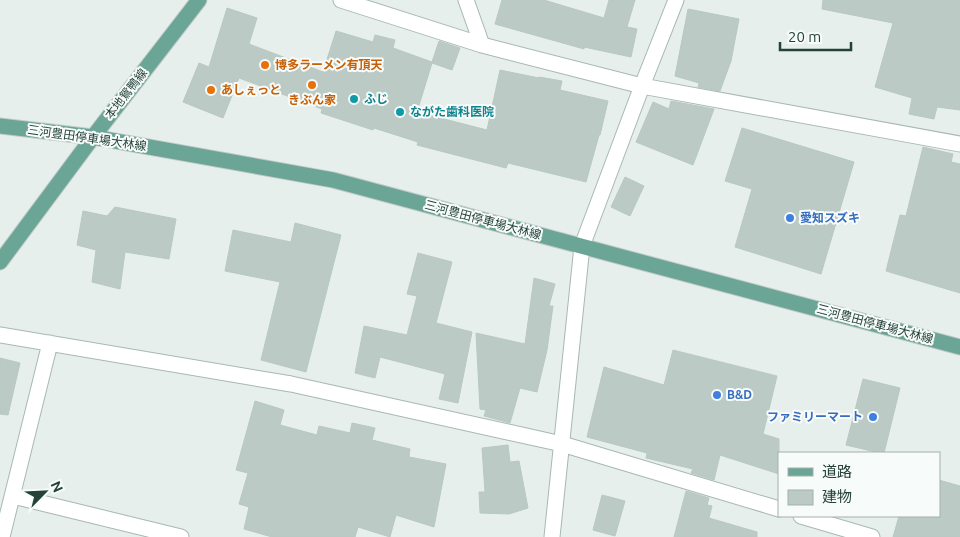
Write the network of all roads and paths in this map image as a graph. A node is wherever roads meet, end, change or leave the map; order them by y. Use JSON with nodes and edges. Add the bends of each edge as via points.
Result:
{"nodes":[{"id":1,"x":199,"y":0,"type":"edge"},
{"id":2,"x":341,"y":0,"type":"edge"},
{"id":3,"x":466,"y":0,"type":"edge"},
{"id":4,"x":676,"y":0,"type":"edge"},
{"id":5,"x":482,"y":45,"type":"junction"},
{"id":6,"x":642,"y":86,"type":"junction"},
{"id":7,"x":0,"y":126,"type":"edge"},
{"id":8,"x":93,"y":137,"type":"junction"},
{"id":9,"x":960,"y":144,"type":"edge"},
{"id":10,"x":582,"y":246,"type":"junction"},
{"id":11,"x":0,"y":262,"type":"edge"},
{"id":12,"x":0,"y":335,"type":"edge"},
{"id":13,"x":50,"y":343,"type":"junction"},
{"id":14,"x":960,"y":347,"type":"edge"},
{"id":15,"x":562,"y":444,"type":"junction"},
{"id":16,"x":13,"y":496,"type":"junction"},
{"id":17,"x":778,"y":509,"type":"edge"},
{"id":18,"x":804,"y":517,"type":"edge"},
{"id":19,"x":2,"y":537,"type":"edge"},
{"id":20,"x":181,"y":537,"type":"edge"},
{"id":21,"x":552,"y":537,"type":"edge"},
{"id":22,"x":872,"y":537,"type":"edge"}],
"edges":[{"from":1,"to":8,"type":"main road","name":"本地鴛鴨線"},
{"from":2,"to":5,"type":"street"},
{"from":3,"to":5,"type":"street"},
{"from":4,"to":6,"type":"street"},
{"from":5,"to":6,"type":"street"},
{"from":6,"to":9,"type":"street"},
{"from":6,"to":10,"type":"street"},
{"from":7,"to":8,"type":"main road","name":"三河豊田停車場大林線"},
{"from":8,"to":10,"type":"main road","name":"三河豊田停車場大林線","via":[[334,180]]},
{"from":8,"to":11,"type":"main road","name":"本地鴛鴨線"},
{"from":10,"to":14,"type":"main road","name":"三河豊田停車場大林線"},
{"from":10,"to":15,"type":"street"},
{"from":12,"to":13,"type":"street"},
{"from":13,"to":15,"type":"street","via":[[291,384]]},
{"from":13,"to":16,"type":"street"},
{"from":15,"to":17,"type":"street"},
{"from":15,"to":21,"type":"street"},
{"from":16,"to":19,"type":"street"},
{"from":16,"to":20,"type":"street"},
{"from":18,"to":22,"type":"street"}]}
